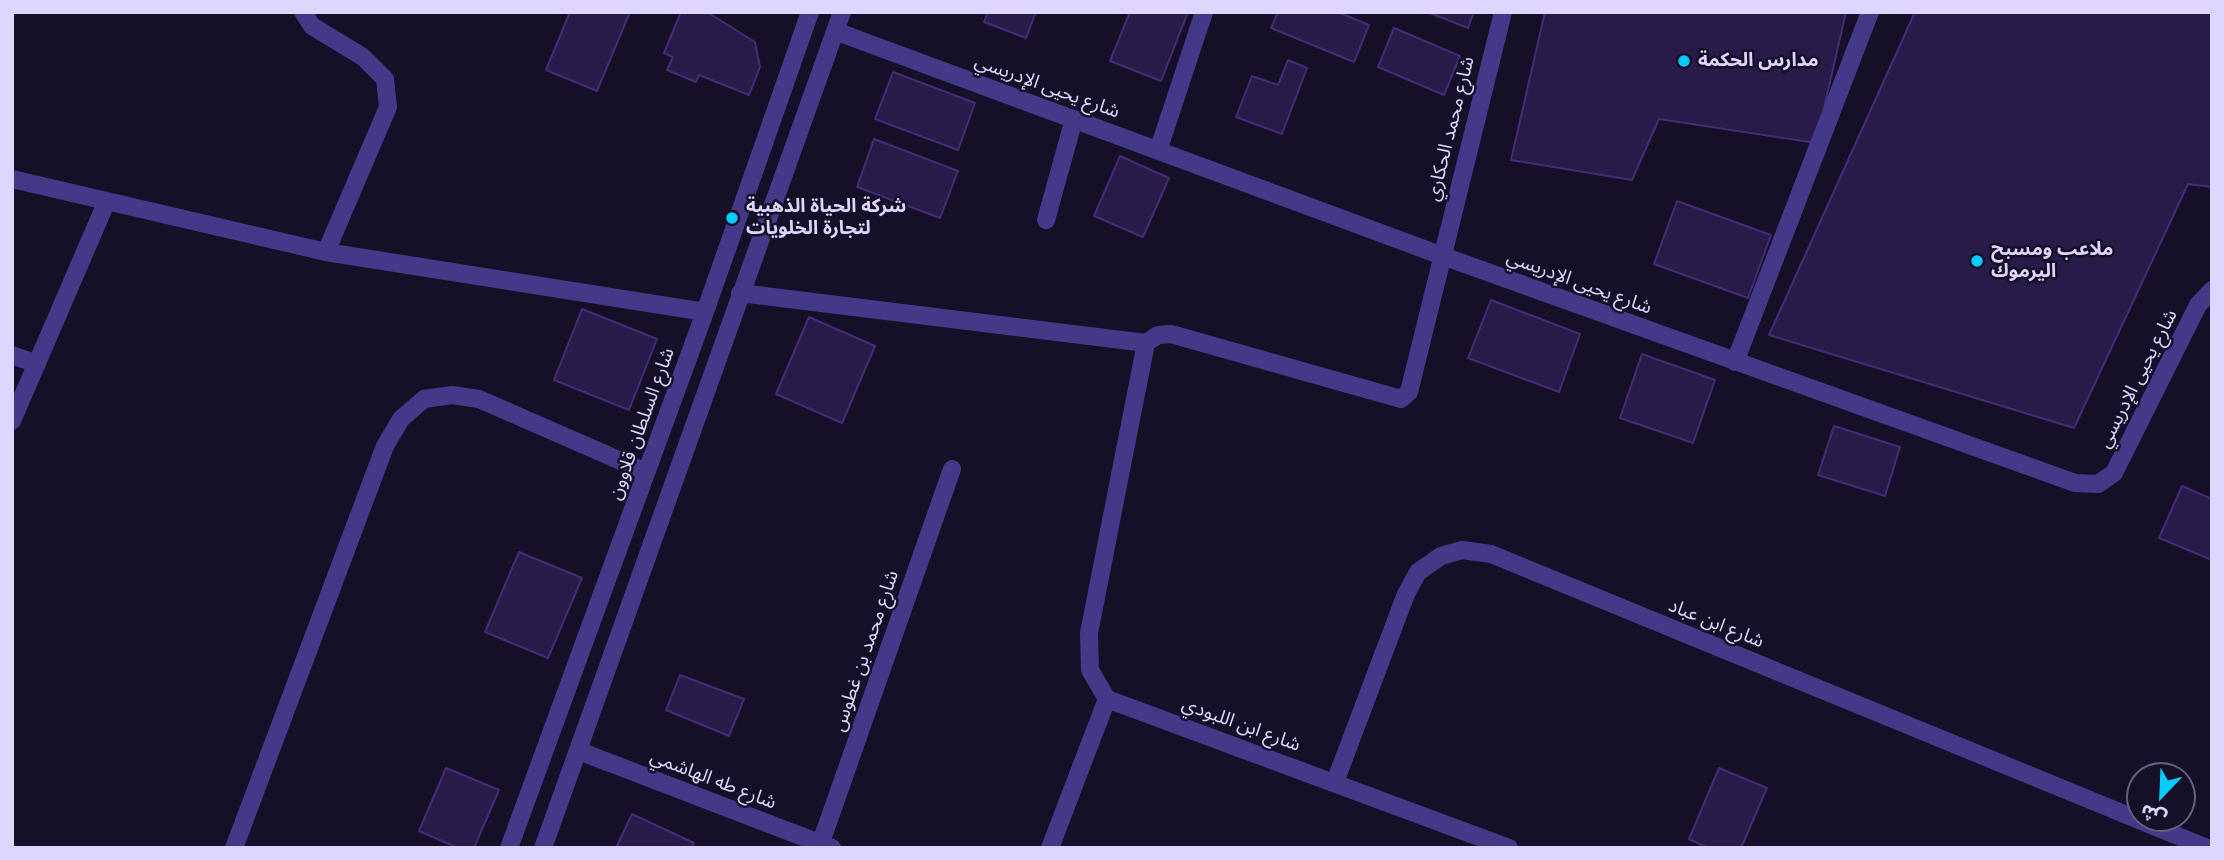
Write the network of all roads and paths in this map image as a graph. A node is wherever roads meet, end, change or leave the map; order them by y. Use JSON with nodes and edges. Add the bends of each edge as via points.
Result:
{"nodes":[{"id":1,"x":303,"y":12,"type":"edge"},
{"id":2,"x":810,"y":12,"type":"edge"},
{"id":3,"x":842,"y":12,"type":"edge"},
{"id":4,"x":1205,"y":12,"type":"edge"},
{"id":5,"x":1503,"y":12,"type":"edge"},
{"id":6,"x":1870,"y":12,"type":"edge"},
{"id":7,"x":835,"y":31,"type":"junction"},
{"id":8,"x":1073,"y":119,"type":"junction"},
{"id":9,"x":1158,"y":151,"type":"junction"},
{"id":10,"x":12,"y":179,"type":"edge"},
{"id":11,"x":106,"y":203,"type":"junction"},
{"id":12,"x":1046,"y":220,"type":"dead end"},
{"id":13,"x":326,"y":253,"type":"junction"},
{"id":14,"x":1440,"y":255,"type":"junction"},
{"id":15,"x":2212,"y":290,"type":"edge"},
{"id":16,"x":740,"y":293,"type":"junction"},
{"id":17,"x":705,"y":312,"type":"junction"},
{"id":18,"x":1146,"y":343,"type":"junction"},
{"id":19,"x":12,"y":355,"type":"edge"},
{"id":20,"x":1735,"y":362,"type":"junction"},
{"id":21,"x":37,"y":364,"type":"junction"},
{"id":22,"x":12,"y":421,"type":"edge"},
{"id":23,"x":952,"y":469,"type":"dead end"},
{"id":24,"x":646,"y":472,"type":"junction"},
{"id":25,"x":1107,"y":699,"type":"junction"},
{"id":26,"x":579,"y":751,"type":"junction"},
{"id":27,"x":1335,"y":782,"type":"junction"},
{"id":28,"x":824,"y":846,"type":"edge"},
{"id":29,"x":234,"y":848,"type":"edge"},
{"id":30,"x":509,"y":848,"type":"edge"},
{"id":31,"x":543,"y":848,"type":"edge"},
{"id":32,"x":1050,"y":848,"type":"edge"},
{"id":33,"x":1509,"y":848,"type":"edge"},
{"id":34,"x":2207,"y":848,"type":"edge"}],
"edges":[{"from":1,"to":13,"type":"street","via":[[312,26],[363,57],[386,79],[388,107]]},
{"from":2,"to":17,"type":"street","name":"شارع السلطان قلاوون"},
{"from":3,"to":7,"type":"street"},
{"from":4,"to":9,"type":"street"},
{"from":5,"to":14,"type":"street","name":"شارع محمد الحكاري"},
{"from":6,"to":20,"type":"street"},
{"from":7,"to":8,"type":"street","name":"شارع يحيى الإدريسي"},
{"from":7,"to":16,"type":"street"},
{"from":8,"to":9,"type":"street","name":"شارع يحيى الإدريسي"},
{"from":8,"to":12,"type":"street"},
{"from":9,"to":14,"type":"street","name":"شارع يحيى الإدريسي"},
{"from":10,"to":11,"type":"street"},
{"from":11,"to":13,"type":"street"},
{"from":11,"to":21,"type":"street"},
{"from":13,"to":17,"type":"street"},
{"from":14,"to":18,"type":"street","name":"شارع محمد الحكاري","via":[[1409,392],[1401,399],[1171,334]]},
{"from":14,"to":20,"type":"street","name":"شارع يحيى الإدريسي"},
{"from":15,"to":20,"type":"street","name":"شارع يحيى الإدريسي","via":[[2198,305],[2114,473],[2098,484],[2075,483]]},
{"from":16,"to":18,"type":"street"},
{"from":16,"to":26,"type":"street"},
{"from":17,"to":24,"type":"street","name":"شارع السلطان قلاوون"},
{"from":18,"to":25,"type":"street","via":[[1089,633],[1090,670]]},
{"from":19,"to":21,"type":"street"},
{"from":21,"to":22,"type":"street"},
{"from":23,"to":28,"type":"street","name":"شارع محمد بن غطوس"},
{"from":24,"to":29,"type":"street","via":[[479,400],[452,395],[424,399],[401,419],[385,446]]},
{"from":24,"to":30,"type":"street","name":"شارع السلطان قلاوون"},
{"from":25,"to":27,"type":"street","name":"شارع ابن اللبودي"},
{"from":25,"to":32,"type":"street"},
{"from":26,"to":28,"type":"street","name":"شارع طه الهاشمي"},
{"from":26,"to":31,"type":"street"},
{"from":27,"to":33,"type":"street","name":"شارع ابن اللبودي"},
{"from":27,"to":34,"type":"street","name":"شارع ابن عباد","via":[[1418,572],[1441,556],[1462,550],[1491,554]]}]}
